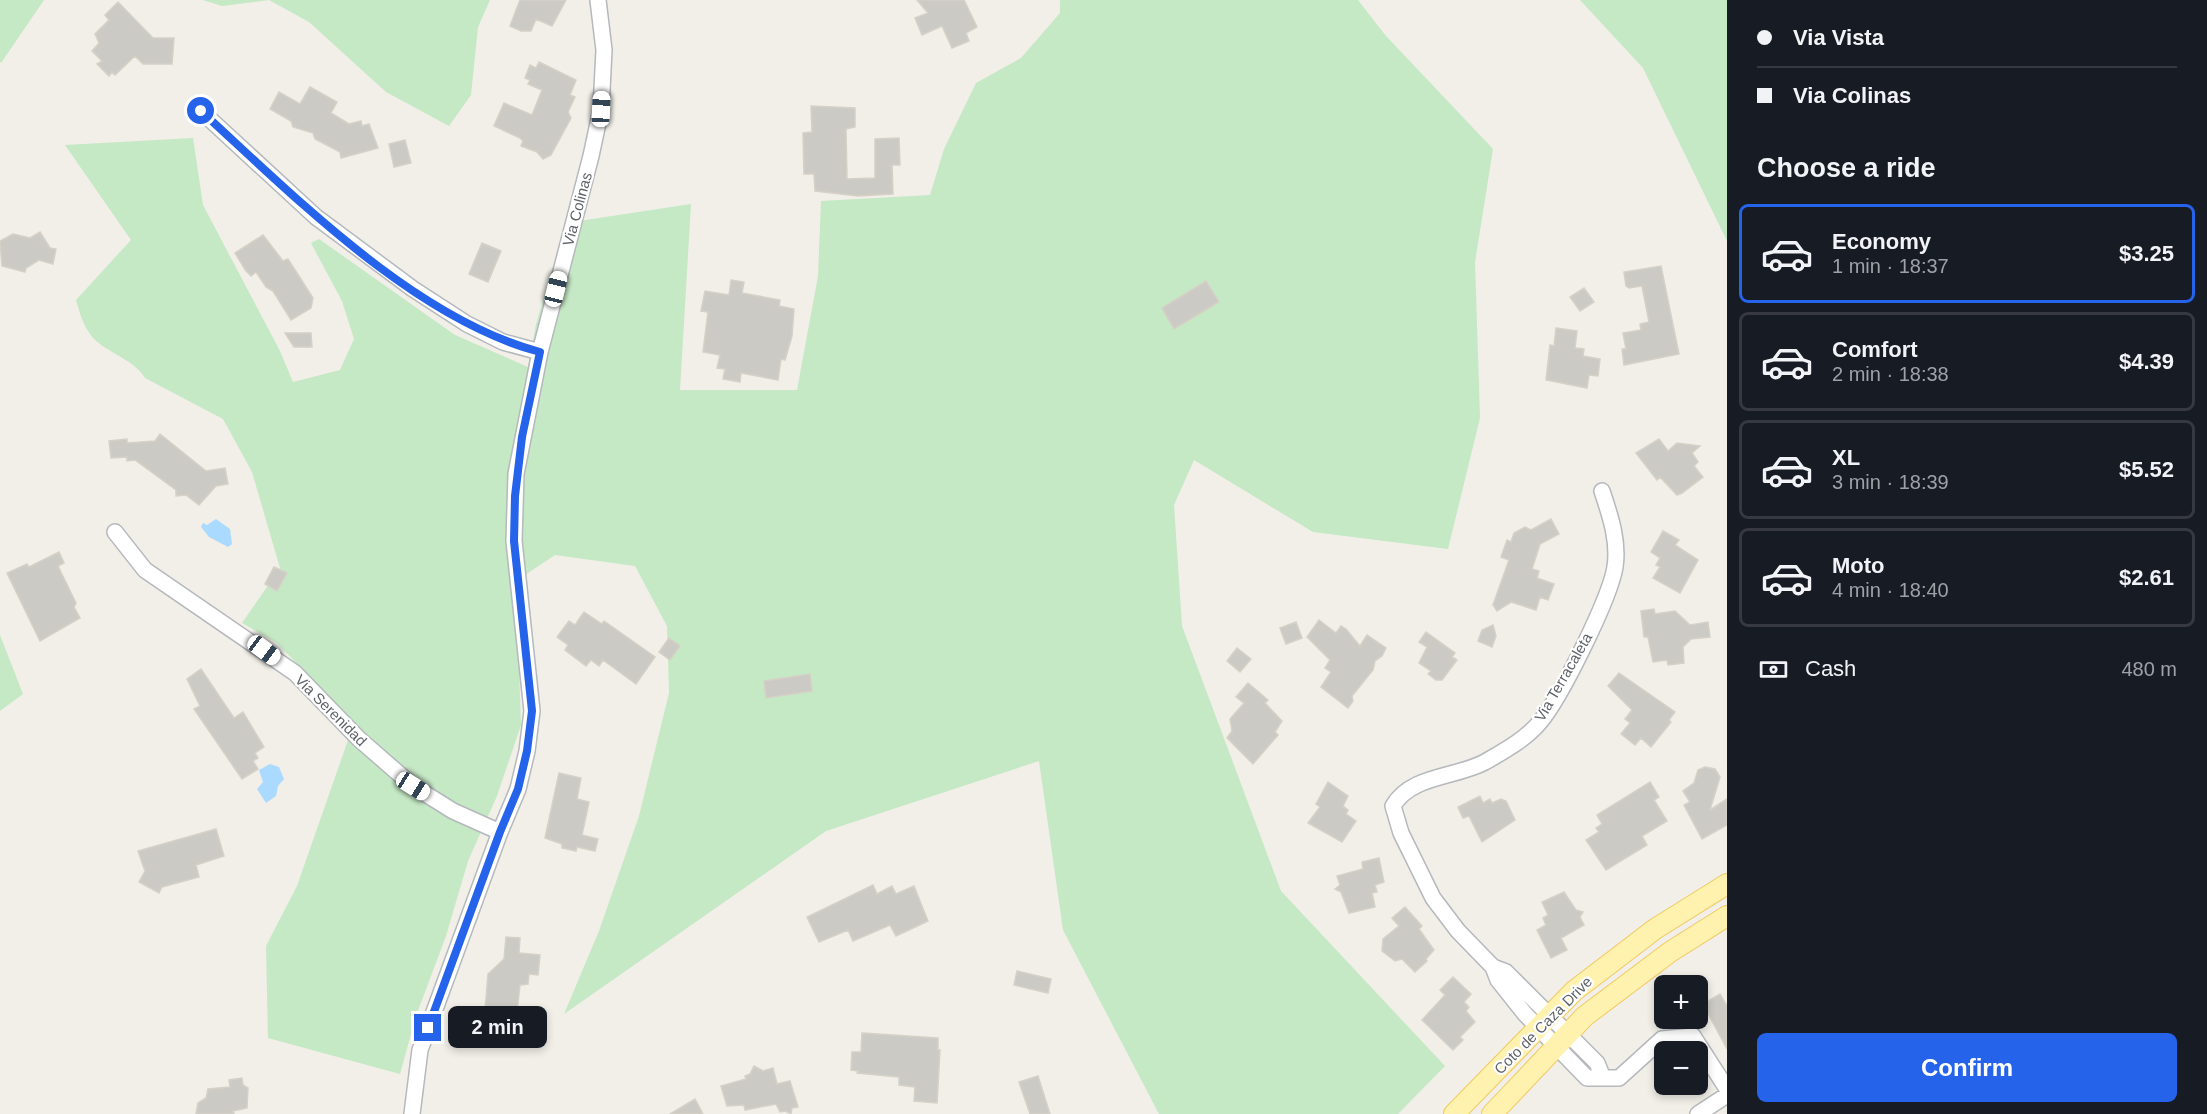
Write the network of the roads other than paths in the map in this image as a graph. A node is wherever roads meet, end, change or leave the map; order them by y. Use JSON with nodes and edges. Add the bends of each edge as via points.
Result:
{"nodes":[{"id":1,"x":598,"y":0,"type":"edge"},
{"id":2,"x":201,"y":111,"type":"dead end"},
{"id":3,"x":540,"y":352,"type":"junction"},
{"id":4,"x":1602,"y":491,"type":"dead end"},
{"id":5,"x":115,"y":532,"type":"dead end"},
{"id":6,"x":500,"y":832,"type":"junction"},
{"id":7,"x":1727,"y":884,"type":"edge"},
{"id":8,"x":1727,"y":916,"type":"edge"},
{"id":9,"x":1543,"y":1022,"type":"junction"},
{"id":10,"x":1561,"y":1042,"type":"junction"},
{"id":11,"x":1727,"y":1089,"type":"edge"},
{"id":12,"x":1727,"y":1095,"type":"edge"},
{"id":13,"x":412,"y":1114,"type":"edge"},
{"id":14,"x":1454,"y":1114,"type":"edge"},
{"id":15,"x":1492,"y":1114,"type":"edge"},
{"id":16,"x":1698,"y":1114,"type":"edge"}],
"edges":[{"from":1,"to":3,"type":"street","name":"Via Colinas","via":[[604,50],[601,109]]},
{"from":2,"to":3,"type":"street","via":[[316,217],[412,289],[503,342]]},
{"from":3,"to":6,"type":"street","name":"Via Colinas","via":[[516,474],[514,541],[532,711],[518,789]]},
{"from":4,"to":9,"type":"street","name":"Via Terracaleta","via":[[1614,529],[1615,566],[1603,605],[1540,723],[1482,763],[1407,789],[1393,806],[1401,833],[1433,898],[1493,967],[1506,972]]},
{"from":5,"to":6,"type":"street","name":"Via Serenidad","via":[[145,570],[294,672],[359,739],[413,786],[453,811]]},
{"from":6,"to":13,"type":"street","name":"Via Colinas","via":[[420,1050]]},
{"from":7,"to":9,"type":"main road","name":"Coto de Caza Drive","via":[[1613,959]]},
{"from":8,"to":10,"type":"main road","name":"Coto de Caza Drive","via":[[1639,975],[1585,1016]]},
{"from":9,"to":10,"type":"street","name":"Via Terracaleta"},
{"from":9,"to":14,"type":"main road","name":"Coto de Caza Drive"},
{"from":10,"to":11,"type":"street","name":"Via Terracaleta","via":[[1587,1078],[1619,1078],[1662,1039],[1693,1036]]},
{"from":10,"to":15,"type":"main road","name":"Coto de Caza Drive"},
{"from":12,"to":16,"type":"street"}]}
